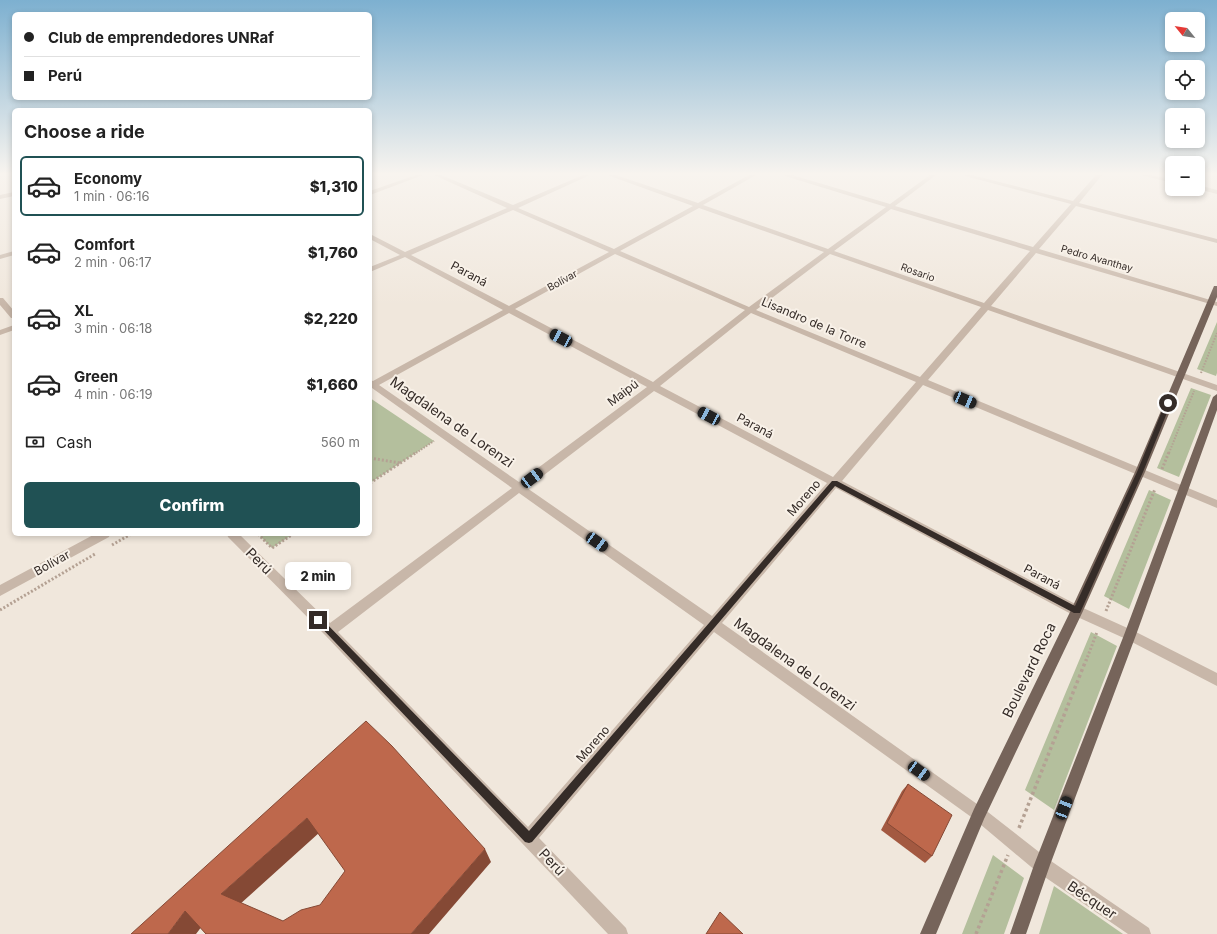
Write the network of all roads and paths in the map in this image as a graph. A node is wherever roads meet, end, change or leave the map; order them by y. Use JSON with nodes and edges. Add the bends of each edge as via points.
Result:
{"nodes":[{"id":1,"x":487,"y":219,"type":"edge"},
{"id":2,"x":540,"y":219,"type":"edge"},
{"id":3,"x":673,"y":219,"type":"edge"},
{"id":4,"x":737,"y":219,"type":"edge"},
{"id":5,"x":872,"y":219,"type":"edge"},
{"id":6,"x":930,"y":219,"type":"edge"},
{"id":7,"x":1061,"y":219,"type":"edge"},
{"id":8,"x":1133,"y":219,"type":"edge"},
{"id":9,"x":372,"y":237,"type":"edge"},
{"id":10,"x":1217,"y":241,"type":"edge"},
{"id":11,"x":1034,"y":250,"type":"junction"},
{"id":12,"x":615,"y":251,"type":"junction"},
{"id":13,"x":829,"y":251,"type":"junction"},
{"id":14,"x":12,"y":254,"type":"edge"},
{"id":15,"x":405,"y":255,"type":"junction"},
{"id":16,"x":0,"y":257,"type":"edge"},
{"id":17,"x":372,"y":269,"type":"edge"},
{"id":18,"x":1217,"y":288,"type":"edge"},
{"id":19,"x":0,"y":300,"type":"edge"},
{"id":20,"x":1214,"y":303,"type":"edge"},
{"id":21,"x":985,"y":307,"type":"junction"},
{"id":22,"x":508,"y":310,"type":"junction"},
{"id":23,"x":750,"y":310,"type":"junction"},
{"id":24,"x":12,"y":314,"type":"edge"},
{"id":25,"x":12,"y":328,"type":"edge"},
{"id":26,"x":0,"y":333,"type":"edge"},
{"id":27,"x":1180,"y":375,"type":"junction"},
{"id":28,"x":921,"y":381,"type":"junction"},
{"id":29,"x":372,"y":383,"type":"edge"},
{"id":30,"x":372,"y":385,"type":"edge"},
{"id":31,"x":653,"y":387,"type":"junction"},
{"id":32,"x":1217,"y":388,"type":"edge"},
{"id":33,"x":1217,"y":397,"type":"edge"},
{"id":34,"x":428,"y":437,"type":"dead end"},
{"id":35,"x":372,"y":458,"type":"edge"},
{"id":36,"x":400,"y":463,"type":"junction"},
{"id":37,"x":1140,"y":472,"type":"junction"},
{"id":38,"x":372,"y":482,"type":"edge"},
{"id":39,"x":834,"y":482,"type":"junction"},
{"id":40,"x":519,"y":487,"type":"junction"},
{"id":41,"x":1184,"y":490,"type":"junction"},
{"id":42,"x":1217,"y":504,"type":"edge"},
{"id":43,"x":101,"y":536,"type":"edge"},
{"id":44,"x":127,"y":536,"type":"edge"},
{"id":45,"x":234,"y":536,"type":"edge"},
{"id":46,"x":261,"y":536,"type":"edge"},
{"id":47,"x":290,"y":536,"type":"edge"},
{"id":48,"x":110,"y":546,"type":"dead end"},
{"id":49,"x":96,"y":554,"type":"dead end"},
{"id":50,"x":0,"y":592,"type":"edge"},
{"id":51,"x":0,"y":610,"type":"edge"},
{"id":52,"x":1077,"y":611,"type":"junction"},
{"id":53,"x":713,"y":624,"type":"junction"},
{"id":54,"x":329,"y":631,"type":"junction"},
{"id":55,"x":1130,"y":635,"type":"junction"},
{"id":56,"x":1217,"y":680,"type":"edge"},
{"id":57,"x":979,"y":814,"type":"junction"},
{"id":58,"x":529,"y":838,"type":"junction"},
{"id":59,"x":1042,"y":865,"type":"junction"},
{"id":60,"x":619,"y":934,"type":"edge"},
{"id":61,"x":928,"y":934,"type":"edge"},
{"id":62,"x":1018,"y":934,"type":"edge"},
{"id":63,"x":1143,"y":934,"type":"edge"}],
"edges":[{"from":1,"to":15,"type":"street"},
{"from":2,"to":12,"type":"street","name":"Lisandro de la Torre"},
{"from":3,"to":12,"type":"street","name":"Bolívar"},
{"from":4,"to":13,"type":"street","name":"Rosario"},
{"from":5,"to":13,"type":"street","name":"Maipú"},
{"from":6,"to":11,"type":"street","name":"Pedro Avanthay"},
{"from":7,"to":11,"type":"street","name":"Moreno"},
{"from":8,"to":10,"type":"street"},
{"from":9,"to":15,"type":"street","name":"Paraná"},
{"from":11,"to":20,"type":"street","name":"Pedro Avanthay"},
{"from":11,"to":21,"type":"street","name":"Moreno"},
{"from":12,"to":22,"type":"street","name":"Bolívar"},
{"from":12,"to":23,"type":"street","name":"Lisandro de la Torre"},
{"from":13,"to":21,"type":"street","name":"Rosario"},
{"from":13,"to":23,"type":"street","name":"Maipú"},
{"from":14,"to":16,"type":"street"},
{"from":15,"to":17,"type":"street"},
{"from":15,"to":22,"type":"street","name":"Paraná"},
{"from":18,"to":20,"type":"main road","name":"Boulevard Roca"},
{"from":19,"to":24,"type":"street"},
{"from":20,"to":27,"type":"main road","name":"Boulevard Roca"},
{"from":21,"to":27,"type":"street","name":"Rosario"},
{"from":21,"to":28,"type":"street","name":"Moreno"},
{"from":22,"to":29,"type":"street","name":"Bolívar"},
{"from":22,"to":31,"type":"street","name":"Paraná"},
{"from":23,"to":28,"type":"street","name":"Lisandro de la Torre"},
{"from":23,"to":31,"type":"street","name":"Maipú"},
{"from":25,"to":26,"type":"street"},
{"from":27,"to":32,"type":"street","name":"Rosario"},
{"from":27,"to":37,"type":"main road","name":"Boulevard Roca"},
{"from":28,"to":37,"type":"street","name":"Lisandro de la Torre"},
{"from":28,"to":39,"type":"street","name":"Moreno"},
{"from":30,"to":40,"type":"street","name":"Magdalena de Lorenzi"},
{"from":31,"to":39,"type":"street","name":"Paraná"},
{"from":31,"to":40,"type":"street","name":"Maipú"},
{"from":33,"to":41,"type":"main road"},
{"from":34,"to":36,"type":"path","via":[[434,441]]},
{"from":35,"to":36,"type":"path"},
{"from":36,"to":38,"type":"path"},
{"from":37,"to":41,"type":"street","name":"Lisandro de la Torre"},
{"from":37,"to":52,"type":"main road","name":"Boulevard Roca"},
{"from":39,"to":52,"type":"street","name":"Paraná"},
{"from":39,"to":53,"type":"street","name":"Moreno"},
{"from":40,"to":53,"type":"street","name":"Magdalena de Lorenzi"},
{"from":40,"to":54,"type":"street","name":"Maipú"},
{"from":41,"to":42,"type":"street","name":"Lisandro de la Torre"},
{"from":41,"to":55,"type":"main road"},
{"from":43,"to":50,"type":"street","name":"Bolívar"},
{"from":44,"to":48,"type":"path"},
{"from":45,"to":54,"type":"street","name":"Perú"},
{"from":46,"to":47,"type":"path","via":[[272,548]]},
{"from":49,"to":51,"type":"path"},
{"from":52,"to":55,"type":"street","name":"Paraná"},
{"from":52,"to":57,"type":"main road","name":"Boulevard Roca"},
{"from":53,"to":57,"type":"street","name":"Magdalena de Lorenzi"},
{"from":53,"to":58,"type":"street","name":"Moreno"},
{"from":54,"to":58,"type":"street","name":"Perú"},
{"from":55,"to":56,"type":"street","name":"Paraná"},
{"from":55,"to":59,"type":"main road"},
{"from":57,"to":59,"type":"street","name":"Magdalena de Lorenzi"},
{"from":57,"to":61,"type":"main road","name":"Boulevard Roca"},
{"from":58,"to":60,"type":"street","name":"Perú"},
{"from":59,"to":62,"type":"main road"},
{"from":59,"to":63,"type":"street","name":"Bécquer"}]}
